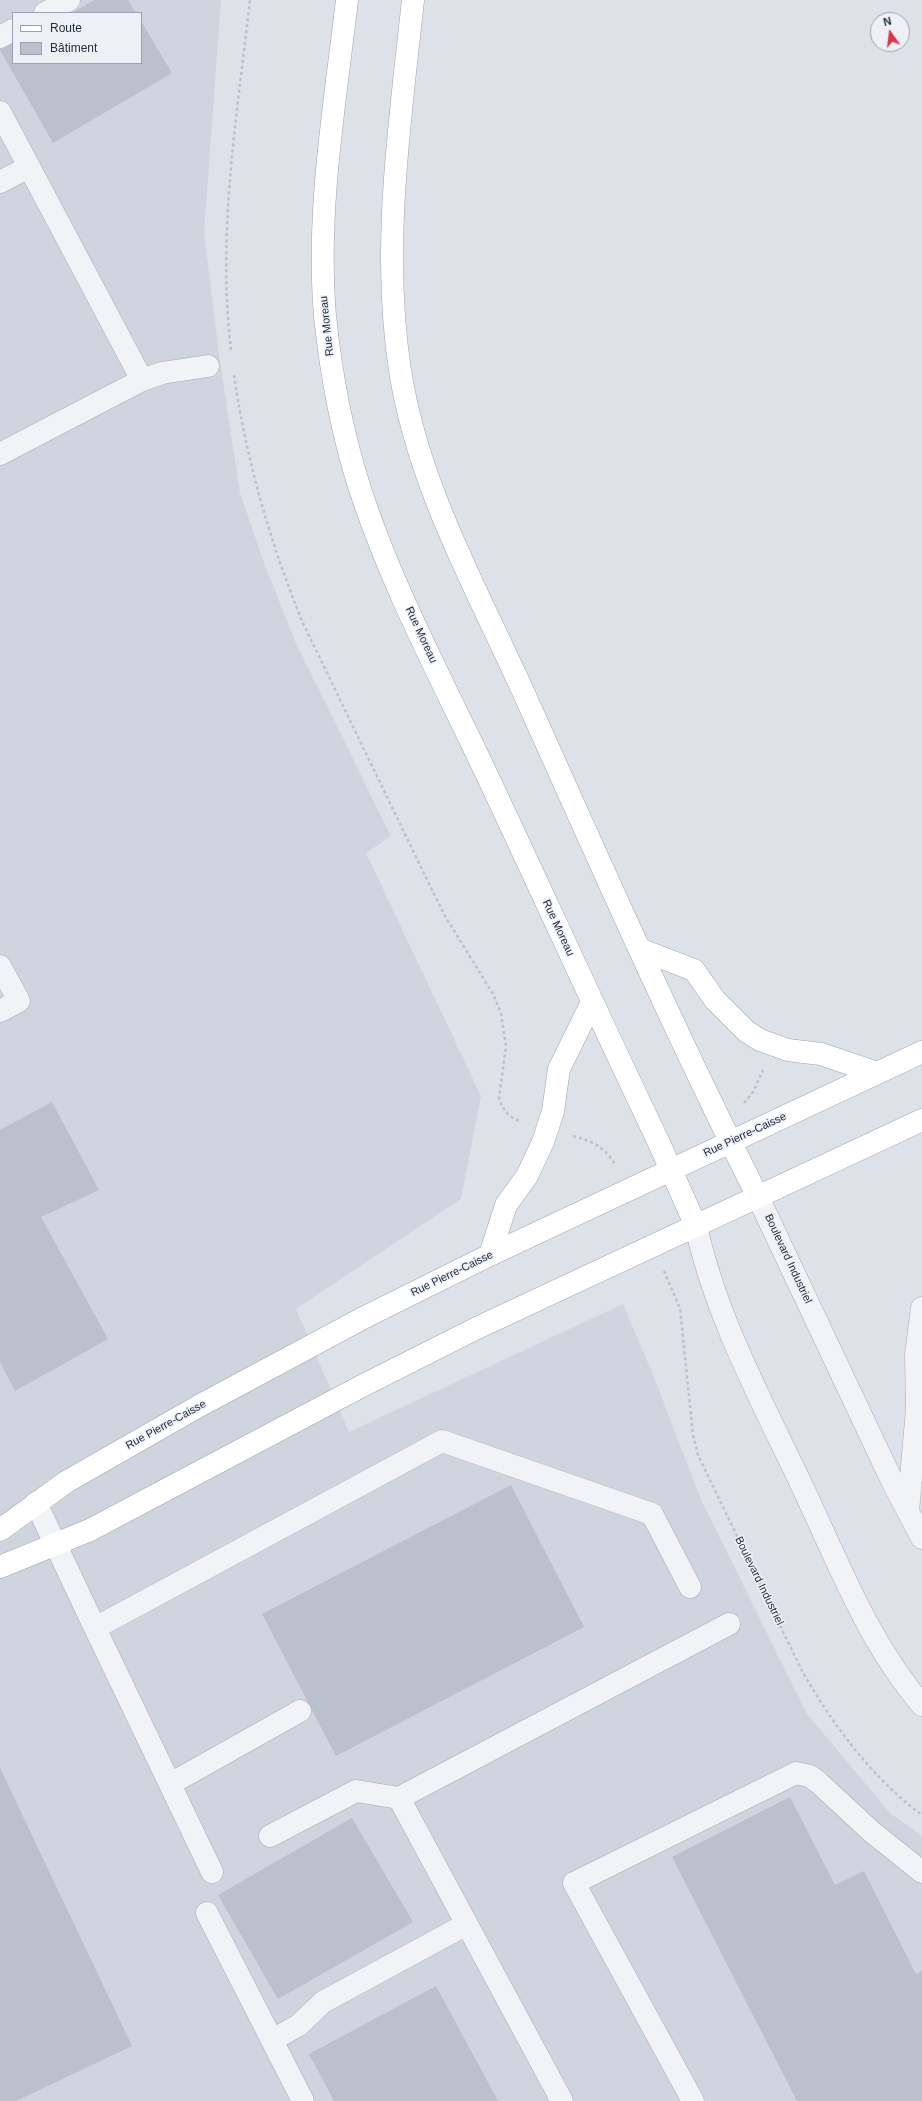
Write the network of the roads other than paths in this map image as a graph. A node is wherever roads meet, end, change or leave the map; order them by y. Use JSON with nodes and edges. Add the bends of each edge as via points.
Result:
{"nodes":[{"id":1,"x":69,"y":0,"type":"edge"},
{"id":2,"x":347,"y":0,"type":"edge"},
{"id":3,"x":413,"y":0,"type":"edge"},
{"id":4,"x":47,"y":12,"type":"edge"},
{"id":5,"x":12,"y":31,"type":"edge"},
{"id":6,"x":0,"y":37,"type":"edge"},
{"id":7,"x":0,"y":112,"type":"edge"},
{"id":8,"x":29,"y":167,"type":"junction"},
{"id":9,"x":0,"y":182,"type":"edge"},
{"id":10,"x":208,"y":366,"type":"dead end"},
{"id":11,"x":142,"y":380,"type":"junction"},
{"id":12,"x":0,"y":454,"type":"edge"},
{"id":13,"x":639,"y":949,"type":"junction"},
{"id":14,"x":0,"y":966,"type":"edge"},
{"id":15,"x":592,"y":1002,"type":"junction"},
{"id":16,"x":0,"y":1011,"type":"edge"},
{"id":17,"x":922,"y":1052,"type":"edge"},
{"id":18,"x":877,"y":1073,"type":"junction"},
{"id":19,"x":922,"y":1120,"type":"edge"},
{"id":20,"x":731,"y":1142,"type":"junction"},
{"id":21,"x":671,"y":1170,"type":"junction"},
{"id":22,"x":758,"y":1197,"type":"junction"},
{"id":23,"x":696,"y":1226,"type":"junction"},
{"id":24,"x":490,"y":1256,"type":"junction"},
{"id":25,"x":922,"y":1308,"type":"edge"},
{"id":26,"x":36,"y":1503,"type":"junction"},
{"id":27,"x":908,"y":1512,"type":"junction"},
{"id":28,"x":0,"y":1530,"type":"edge"},
{"id":29,"x":922,"y":1538,"type":"edge"},
{"id":30,"x":55,"y":1544,"type":"junction"},
{"id":31,"x":0,"y":1567,"type":"edge"},
{"id":32,"x":690,"y":1587,"type":"dead end"},
{"id":33,"x":729,"y":1624,"type":"dead end"},
{"id":34,"x":95,"y":1628,"type":"junction"},
{"id":35,"x":922,"y":1705,"type":"edge"},
{"id":36,"x":300,"y":1711,"type":"dead end"},
{"id":37,"x":170,"y":1784,"type":"junction"},
{"id":38,"x":399,"y":1798,"type":"junction"},
{"id":39,"x":270,"y":1836,"type":"dead end"},
{"id":40,"x":212,"y":1872,"type":"dead end"},
{"id":41,"x":922,"y":1872,"type":"edge"},
{"id":42,"x":207,"y":1913,"type":"dead end"},
{"id":43,"x":467,"y":1924,"type":"junction"},
{"id":44,"x":272,"y":2040,"type":"junction"},
{"id":45,"x":303,"y":2101,"type":"edge"},
{"id":46,"x":562,"y":2101,"type":"edge"},
{"id":47,"x":693,"y":2101,"type":"edge"}],
"edges":[{"from":1,"to":4,"type":"street"},
{"from":2,"to":15,"type":"main road","name":"Rue Moreau","via":[[326,186],[323,277],[330,354],[341,419],[359,486],[386,558]]},
{"from":3,"to":13,"type":"main road","via":[[393,237],[394,316],[405,400],[444,519]]},
{"from":5,"to":6,"type":"street"},
{"from":7,"to":8,"type":"street"},
{"from":8,"to":9,"type":"street"},
{"from":8,"to":11,"type":"street"},
{"from":10,"to":11,"type":"street","via":[[162,373]]},
{"from":11,"to":12,"type":"street"},
{"from":13,"to":18,"type":"main road","via":[[694,970],[724,1010],[746,1031],[760,1040],[788,1050],[821,1054]]},
{"from":13,"to":20,"type":"main road"},
{"from":14,"to":16,"type":"street","via":[[19,1001]]},
{"from":15,"to":21,"type":"main road","name":"Rue Moreau"},
{"from":15,"to":24,"type":"main road","via":[[559,1069],[553,1111],[543,1142],[527,1176],[506,1205]]},
{"from":17,"to":18,"type":"main road","name":"Rue Pierre-Caisse"},
{"from":18,"to":20,"type":"main road","name":"Rue Pierre-Caisse"},
{"from":19,"to":22,"type":"main road"},
{"from":20,"to":21,"type":"main road","name":"Rue Pierre-Caisse"},
{"from":20,"to":22,"type":"main road"},
{"from":21,"to":23,"type":"main road","name":"Rue Moreau"},
{"from":21,"to":24,"type":"main road","name":"Rue Pierre-Caisse"},
{"from":22,"to":23,"type":"main road"},
{"from":22,"to":27,"type":"street","name":"Boulevard Industriel"},
{"from":23,"to":30,"type":"main road","via":[[353,1390],[120,1515]]},
{"from":23,"to":35,"type":"street","via":[[708,1273],[744,1362],[875,1638],[904,1684]]},
{"from":24,"to":26,"type":"main road","name":"Rue Pierre-Caisse","via":[[365,1317],[199,1406],[66,1482]]},
{"from":25,"to":27,"type":"street","via":[[916,1355],[917,1409]]},
{"from":26,"to":28,"type":"main road","name":"Rue Pierre-Caisse"},
{"from":26,"to":30,"type":"street"},
{"from":27,"to":29,"type":"street","name":"Boulevard Industriel"},
{"from":30,"to":31,"type":"main road"},
{"from":30,"to":34,"type":"street"},
{"from":32,"to":34,"type":"street","via":[[652,1514],[442,1441]]},
{"from":33,"to":38,"type":"street"},
{"from":34,"to":37,"type":"street"},
{"from":36,"to":37,"type":"street"},
{"from":37,"to":40,"type":"street"},
{"from":38,"to":39,"type":"street","via":[[356,1791]]},
{"from":38,"to":43,"type":"street"},
{"from":41,"to":47,"type":"street","via":[[872,1832],[810,1776],[796,1773],[574,1883]]},
{"from":42,"to":44,"type":"street"},
{"from":43,"to":44,"type":"street","via":[[323,2002],[300,2025]]},
{"from":43,"to":46,"type":"street"},
{"from":44,"to":45,"type":"street"}]}
